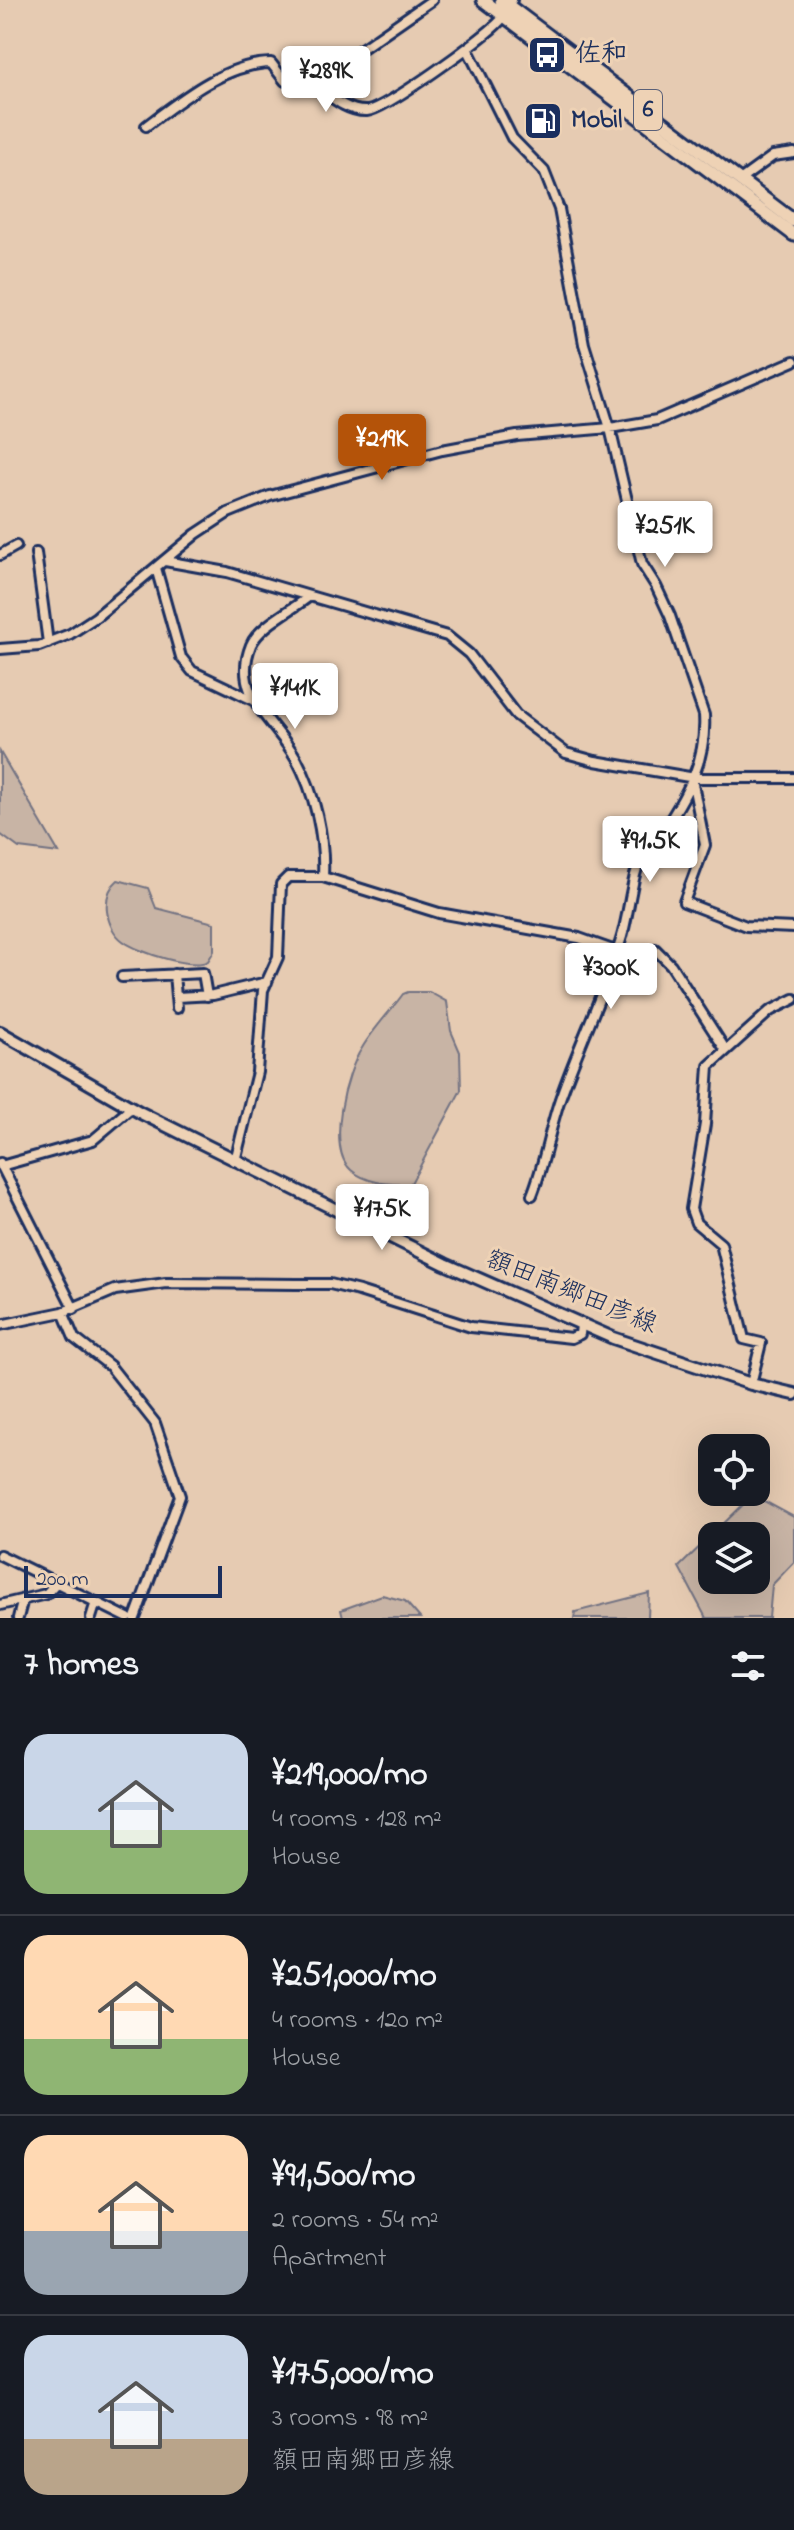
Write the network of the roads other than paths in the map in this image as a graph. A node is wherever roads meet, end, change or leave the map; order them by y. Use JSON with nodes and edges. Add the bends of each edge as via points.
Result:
{"nodes":[{"id":1,"x":432,"y":0,"type":"edge"},
{"id":2,"x":483,"y":0,"type":"edge"},
{"id":3,"x":506,"y":5,"type":"edge"},
{"id":4,"x":468,"y":50,"type":"junction"},
{"id":5,"x":323,"y":91,"type":"junction"},
{"id":6,"x":146,"y":126,"type":"dead end"},
{"id":7,"x":794,"y":153,"type":"edge"},
{"id":8,"x":740,"y":180,"type":"junction"},
{"id":9,"x":794,"y":221,"type":"edge"},
{"id":10,"x":794,"y":235,"type":"edge"},
{"id":11,"x":794,"y":361,"type":"edge"},
{"id":12,"x":610,"y":428,"type":"junction"},
{"id":13,"x":16,"y":546,"type":"dead end"},
{"id":14,"x":36,"y":553,"type":"dead end"},
{"id":15,"x":0,"y":555,"type":"edge"},
{"id":16,"x":165,"y":561,"type":"junction"},
{"id":17,"x":156,"y":568,"type":"junction"},
{"id":18,"x":307,"y":598,"type":"junction"},
{"id":19,"x":48,"y":643,"type":"junction"},
{"id":20,"x":0,"y":649,"type":"edge"},
{"id":21,"x":253,"y":700,"type":"junction"},
{"id":22,"x":794,"y":778,"type":"edge"},
{"id":23,"x":694,"y":781,"type":"junction"},
{"id":24,"x":323,"y":877,"type":"junction"},
{"id":25,"x":794,"y":928,"type":"edge"},
{"id":26,"x":616,"y":952,"type":"junction"},
{"id":27,"x":174,"y":974,"type":"junction"},
{"id":28,"x":122,"y":977,"type":"dead end"},
{"id":29,"x":267,"y":982,"type":"junction"},
{"id":30,"x":207,"y":996,"type":"junction"},
{"id":31,"x":177,"y":997,"type":"junction"},
{"id":32,"x":794,"y":999,"type":"edge"},
{"id":33,"x":177,"y":1008,"type":"dead end"},
{"id":34,"x":0,"y":1032,"type":"edge"},
{"id":35,"x":725,"y":1049,"type":"junction"},
{"id":36,"x":131,"y":1108,"type":"junction"},
{"id":37,"x":235,"y":1161,"type":"junction"},
{"id":38,"x":0,"y":1165,"type":"edge"},
{"id":39,"x":532,"y":1195,"type":"dead end"},
{"id":40,"x":74,"y":1309,"type":"junction"},
{"id":41,"x":63,"y":1312,"type":"junction"},
{"id":42,"x":0,"y":1325,"type":"edge"},
{"id":43,"x":581,"y":1325,"type":"junction"},
{"id":44,"x":751,"y":1384,"type":"junction"},
{"id":45,"x":794,"y":1394,"type":"edge"},
{"id":46,"x":0,"y":1555,"type":"edge"},
{"id":47,"x":57,"y":1582,"type":"junction"},
{"id":48,"x":23,"y":1599,"type":"junction"},
{"id":49,"x":96,"y":1602,"type":"junction"},
{"id":50,"x":0,"y":1604,"type":"edge"},
{"id":51,"x":18,"y":1618,"type":"edge"},
{"id":52,"x":91,"y":1618,"type":"edge"},
{"id":53,"x":128,"y":1618,"type":"edge"},
{"id":54,"x":135,"y":1618,"type":"edge"}],
"edges":[{"from":1,"to":5,"type":"street","via":[[321,77]]},
{"from":2,"to":3,"type":"highway","number":"6"},
{"from":3,"to":4,"type":"street"},
{"from":3,"to":8,"type":"highway","number":"6"},
{"from":3,"to":10,"type":"highway","number":"6"},
{"from":4,"to":5,"type":"street","via":[[378,109],[354,109]]},
{"from":4,"to":12,"type":"street","via":[[512,138],[544,171],[559,209],[584,344]]},
{"from":5,"to":6,"type":"street","via":[[285,81],[271,63],[251,63],[222,75]]},
{"from":7,"to":8,"type":"street","via":[[773,156]]},
{"from":8,"to":9,"type":"highway","number":"6"},
{"from":11,"to":12,"type":"street","via":[[657,420]]},
{"from":12,"to":16,"type":"street","via":[[517,436],[442,450],[270,496],[228,513]]},
{"from":12,"to":23,"type":"street","via":[[642,564],[670,616],[704,715]]},
{"from":13,"to":15,"type":"street"},
{"from":14,"to":19,"type":"street"},
{"from":16,"to":17,"type":"street"},
{"from":16,"to":18,"type":"street","via":[[227,572]]},
{"from":17,"to":19,"type":"street","via":[[96,617]]},
{"from":17,"to":21,"type":"street","via":[[181,657],[192,671]]},
{"from":18,"to":21,"type":"street","via":[[251,645],[244,677]]},
{"from":18,"to":23,"type":"street","via":[[447,636],[469,654],[516,715],[566,753]]},
{"from":19,"to":20,"type":"street"},
{"from":21,"to":24,"type":"street","via":[[295,757],[305,781],[324,852]]},
{"from":22,"to":23,"type":"street"},
{"from":23,"to":25,"type":"street","via":[[705,845],[684,902],[746,926]]},
{"from":23,"to":26,"type":"street","via":[[664,831],[645,849]]},
{"from":24,"to":26,"type":"street","via":[[439,913],[579,938]]},
{"from":24,"to":29,"type":"street","via":[[283,880],[278,957]]},
{"from":26,"to":35,"type":"street","via":[[662,953]]},
{"from":26,"to":39,"type":"street","via":[[562,1094]]},
{"from":27,"to":28,"type":"street"},
{"from":27,"to":30,"type":"street","via":[[203,973]]},
{"from":27,"to":31,"type":"street"},
{"from":29,"to":30,"type":"street"},
{"from":29,"to":37,"type":"street","via":[[257,1072]]},
{"from":30,"to":31,"type":"street"},
{"from":31,"to":33,"type":"street"},
{"from":32,"to":35,"type":"street","via":[[770,1011]]},
{"from":34,"to":36,"type":"main road","name":"額田南郷田彦線"},
{"from":35,"to":44,"type":"street","via":[[709,1066],[705,1124],[689,1200],[696,1223],[721,1244],[744,1339],[761,1343]]},
{"from":36,"to":37,"type":"main road","name":"額田南郷田彦線"},
{"from":36,"to":38,"type":"street","via":[[93,1140]]},
{"from":37,"to":43,"type":"main road","name":"額田南郷田彦線"},
{"from":38,"to":40,"type":"street"},
{"from":40,"to":41,"type":"street"},
{"from":40,"to":43,"type":"street","via":[[115,1290],[166,1283],[330,1284],[471,1327],[571,1338],[580,1334]]},
{"from":41,"to":42,"type":"street"},
{"from":41,"to":54,"type":"street","via":[[74,1338],[110,1366],[155,1423],[180,1496]]},
{"from":43,"to":44,"type":"main road","name":"額田南郷田彦線"},
{"from":44,"to":45,"type":"main road","name":"額田南郷田彦線"},
{"from":46,"to":47,"type":"street"},
{"from":47,"to":48,"type":"street","via":[[46,1594]]},
{"from":47,"to":49,"type":"street"},
{"from":48,"to":50,"type":"street"},
{"from":48,"to":51,"type":"street"},
{"from":49,"to":52,"type":"street"},
{"from":49,"to":53,"type":"street"}]}
